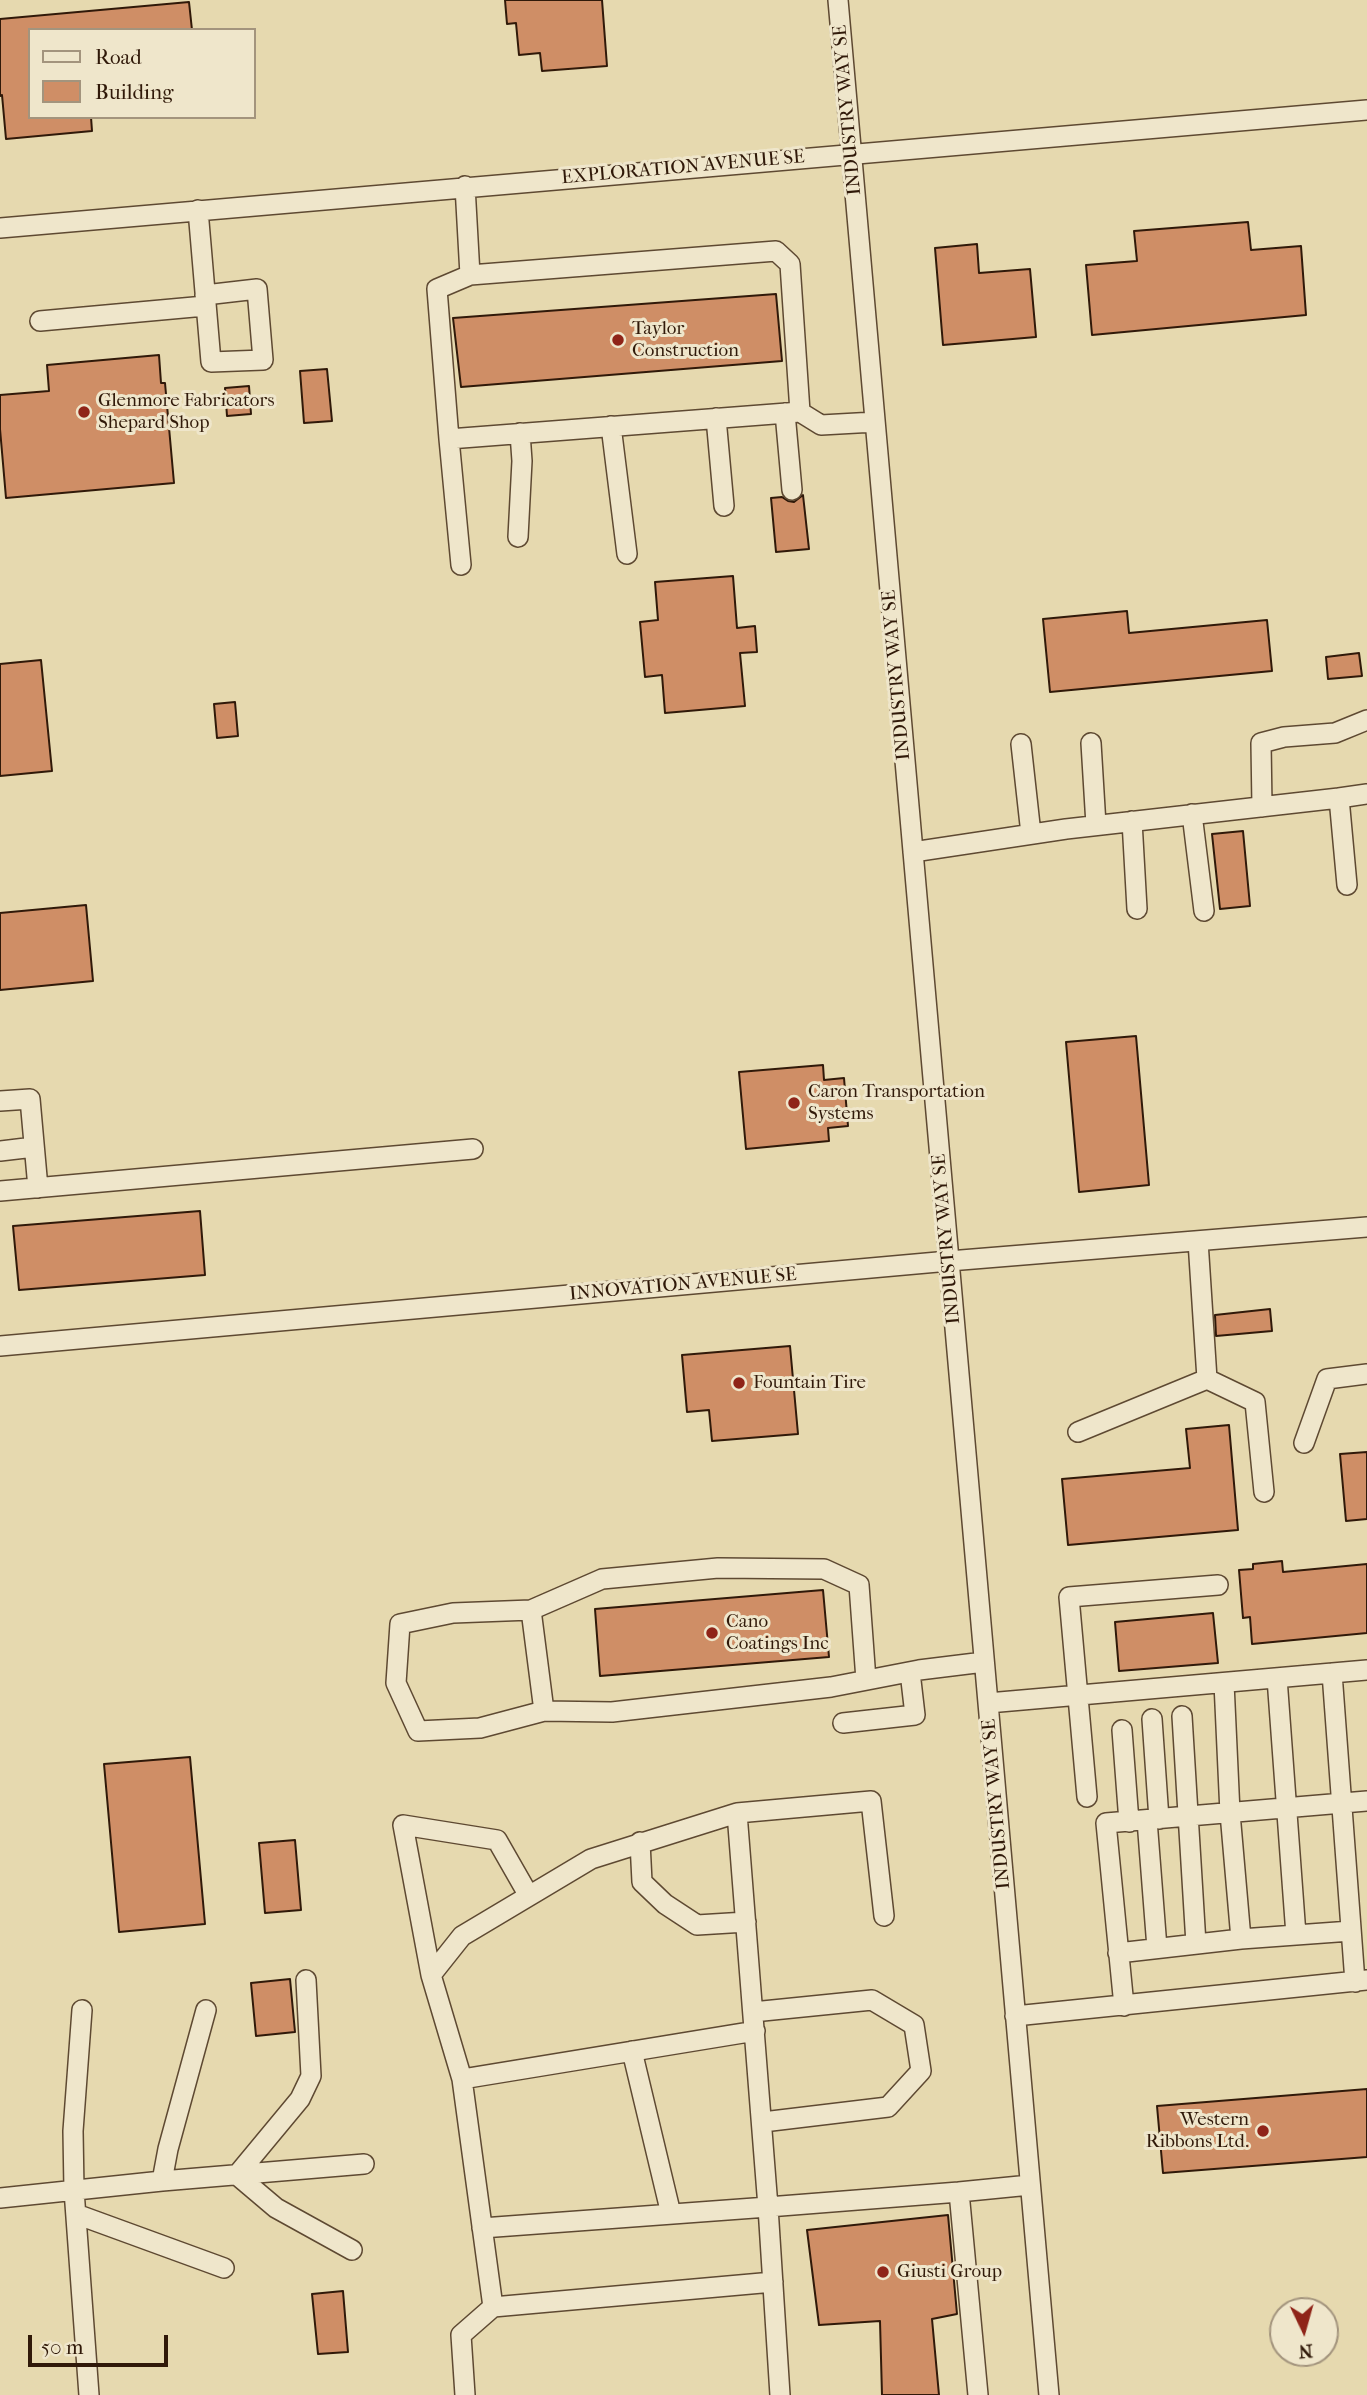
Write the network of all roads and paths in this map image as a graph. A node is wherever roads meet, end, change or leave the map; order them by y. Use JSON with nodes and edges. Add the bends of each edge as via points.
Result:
{"nodes":[{"id":1,"x":838,"y":0,"type":"edge"},
{"id":2,"x":1367,"y":110,"type":"edge"},
{"id":3,"x":852,"y":155,"type":"junction"},
{"id":4,"x":465,"y":186,"type":"junction"},
{"id":5,"x":198,"y":210,"type":"junction"},
{"id":6,"x":0,"y":228,"type":"edge"},
{"id":7,"x":470,"y":275,"type":"junction"},
{"id":8,"x":40,"y":321,"type":"dead end"},
{"id":9,"x":793,"y":412,"type":"junction"},
{"id":10,"x":716,"y":418,"type":"junction"},
{"id":11,"x":875,"y":422,"type":"junction"},
{"id":12,"x":611,"y":426,"type":"junction"},
{"id":13,"x":520,"y":433,"type":"junction"},
{"id":14,"x":449,"y":439,"type":"junction"},
{"id":15,"x":792,"y":490,"type":"dead end"},
{"id":16,"x":724,"y":506,"type":"dead end"},
{"id":17,"x":518,"y":537,"type":"dead end"},
{"id":18,"x":627,"y":554,"type":"dead end"},
{"id":19,"x":461,"y":565,"type":"dead end"},
{"id":20,"x":1367,"y":720,"type":"edge"},
{"id":21,"x":1091,"y":743,"type":"dead end"},
{"id":22,"x":1021,"y":744,"type":"dead end"},
{"id":23,"x":1367,"y":794,"type":"edge"},
{"id":24,"x":1339,"y":798,"type":"junction"},
{"id":25,"x":1262,"y":807,"type":"junction"},
{"id":26,"x":1192,"y":814,"type":"junction"},
{"id":27,"x":1132,"y":821,"type":"junction"},
{"id":28,"x":1096,"y":825,"type":"junction"},
{"id":29,"x":1031,"y":834,"type":"junction"},
{"id":30,"x":913,"y":852,"type":"junction"},
{"id":31,"x":1348,"y":885,"type":"dead end"},
{"id":32,"x":1137,"y":909,"type":"dead end"},
{"id":33,"x":1204,"y":911,"type":"dead end"},
{"id":34,"x":0,"y":1101,"type":"edge"},
{"id":35,"x":34,"y":1147,"type":"junction"},
{"id":36,"x":474,"y":1149,"type":"dead end"},
{"id":37,"x":0,"y":1151,"type":"edge"},
{"id":38,"x":38,"y":1188,"type":"junction"},
{"id":39,"x":0,"y":1191,"type":"edge"},
{"id":40,"x":1367,"y":1227,"type":"edge"},
{"id":41,"x":1198,"y":1241,"type":"junction"},
{"id":42,"x":949,"y":1261,"type":"junction"},
{"id":43,"x":0,"y":1346,"type":"edge"},
{"id":44,"x":1367,"y":1374,"type":"edge"},
{"id":45,"x":1207,"y":1379,"type":"junction"},
{"id":46,"x":1078,"y":1432,"type":"dead end"},
{"id":47,"x":1304,"y":1443,"type":"dead end"},
{"id":48,"x":1264,"y":1492,"type":"dead end"},
{"id":49,"x":1218,"y":1585,"type":"dead end"},
{"id":50,"x":531,"y":1610,"type":"junction"},
{"id":51,"x":984,"y":1662,"type":"junction"},
{"id":52,"x":1367,"y":1670,"type":"edge"},
{"id":53,"x":909,"y":1672,"type":"junction"},
{"id":54,"x":1332,"y":1673,"type":"junction"},
{"id":55,"x":1277,"y":1678,"type":"junction"},
{"id":56,"x":866,"y":1680,"type":"junction"},
{"id":57,"x":1224,"y":1683,"type":"junction"},
{"id":58,"x":1079,"y":1695,"type":"junction"},
{"id":59,"x":988,"y":1703,"type":"junction"},
{"id":60,"x":544,"y":1711,"type":"junction"},
{"id":61,"x":1182,"y":1716,"type":"dead end"},
{"id":62,"x":1152,"y":1719,"type":"dead end"},
{"id":63,"x":843,"y":1723,"type":"dead end"},
{"id":64,"x":1122,"y":1730,"type":"dead end"},
{"id":65,"x":1087,"y":1797,"type":"dead end"},
{"id":66,"x":1367,"y":1801,"type":"edge"},
{"id":67,"x":1342,"y":1804,"type":"junction"},
{"id":68,"x":1287,"y":1808,"type":"junction"},
{"id":69,"x":737,"y":1813,"type":"junction"},
{"id":70,"x":1230,"y":1813,"type":"junction"},
{"id":71,"x":1189,"y":1817,"type":"junction"},
{"id":72,"x":1145,"y":1820,"type":"junction"},
{"id":73,"x":640,"y":1842,"type":"junction"},
{"id":74,"x":530,"y":1896,"type":"junction"},
{"id":75,"x":884,"y":1916,"type":"dead end"},
{"id":76,"x":746,"y":1922,"type":"junction"},
{"id":77,"x":1351,"y":1931,"type":"junction"},
{"id":78,"x":1296,"y":1935,"type":"junction"},
{"id":79,"x":1241,"y":1939,"type":"junction"},
{"id":80,"x":1196,"y":1944,"type":"junction"},
{"id":81,"x":1157,"y":1948,"type":"junction"},
{"id":82,"x":1118,"y":1953,"type":"junction"},
{"id":83,"x":431,"y":1975,"type":"junction"},
{"id":84,"x":306,"y":1980,"type":"dead end"},
{"id":85,"x":1361,"y":1981,"type":"edge"},
{"id":86,"x":1124,"y":2006,"type":"junction"},
{"id":87,"x":82,"y":2010,"type":"dead end"},
{"id":88,"x":206,"y":2010,"type":"dead end"},
{"id":89,"x":1015,"y":2016,"type":"junction"},
{"id":90,"x":754,"y":2022,"type":"junction"},
{"id":91,"x":632,"y":2051,"type":"junction"},
{"id":92,"x":462,"y":2079,"type":"junction"},
{"id":93,"x":763,"y":2122,"type":"junction"},
{"id":94,"x":364,"y":2164,"type":"dead end"},
{"id":95,"x":237,"y":2175,"type":"junction"},
{"id":96,"x":162,"y":2181,"type":"junction"},
{"id":97,"x":1030,"y":2185,"type":"junction"},
{"id":98,"x":74,"y":2190,"type":"junction"},
{"id":99,"x":959,"y":2192,"type":"junction"},
{"id":100,"x":0,"y":2198,"type":"edge"},
{"id":101,"x":768,"y":2207,"type":"junction"},
{"id":102,"x":76,"y":2214,"type":"junction"},
{"id":103,"x":671,"y":2214,"type":"junction"},
{"id":104,"x":482,"y":2228,"type":"junction"},
{"id":105,"x":352,"y":2249,"type":"dead end"},
{"id":106,"x":224,"y":2268,"type":"dead end"},
{"id":107,"x":773,"y":2282,"type":"junction"},
{"id":108,"x":493,"y":2307,"type":"junction"},
{"id":109,"x":89,"y":2395,"type":"edge"},
{"id":110,"x":465,"y":2395,"type":"edge"},
{"id":111,"x":780,"y":2395,"type":"edge"},
{"id":112,"x":978,"y":2395,"type":"edge"},
{"id":113,"x":1049,"y":2395,"type":"edge"}],
"edges":[{"from":1,"to":3,"type":"street","name":"INDUSTRY WAY SE"},
{"from":2,"to":3,"type":"street","name":"EXPLORATION AVENUE SE"},
{"from":3,"to":4,"type":"street","name":"EXPLORATION AVENUE SE"},
{"from":3,"to":11,"type":"street","name":"INDUSTRY WAY SE"},
{"from":4,"to":5,"type":"street","name":"EXPLORATION AVENUE SE"},
{"from":4,"to":7,"type":"street"},
{"from":5,"to":6,"type":"street","name":"EXPLORATION AVENUE SE"},
{"from":5,"to":8,"type":"street","via":[[205,301]]},
{"from":7,"to":9,"type":"street","via":[[776,251],[790,264]]},
{"from":7,"to":14,"type":"street","via":[[437,289]]},
{"from":9,"to":10,"type":"street"},
{"from":9,"to":11,"type":"street","via":[[821,425]]},
{"from":9,"to":15,"type":"street"},
{"from":10,"to":12,"type":"street"},
{"from":10,"to":16,"type":"street"},
{"from":11,"to":30,"type":"street","name":"INDUSTRY WAY SE"},
{"from":12,"to":13,"type":"street"},
{"from":12,"to":18,"type":"street"},
{"from":13,"to":14,"type":"street"},
{"from":13,"to":17,"type":"street"},
{"from":14,"to":19,"type":"street"},
{"from":20,"to":25,"type":"street","via":[[1335,733],[1261,743]]},
{"from":21,"to":28,"type":"street"},
{"from":22,"to":29,"type":"street"},
{"from":23,"to":24,"type":"street"},
{"from":24,"to":25,"type":"street"},
{"from":24,"to":31,"type":"street"},
{"from":25,"to":26,"type":"street"},
{"from":26,"to":27,"type":"street"},
{"from":26,"to":33,"type":"street"},
{"from":27,"to":28,"type":"street"},
{"from":27,"to":32,"type":"street"},
{"from":28,"to":29,"type":"street"},
{"from":29,"to":30,"type":"street"},
{"from":30,"to":42,"type":"street","name":"INDUSTRY WAY SE"},
{"from":34,"to":35,"type":"street","via":[[30,1099]]},
{"from":35,"to":37,"type":"street"},
{"from":35,"to":38,"type":"street"},
{"from":36,"to":38,"type":"street"},
{"from":38,"to":39,"type":"street"},
{"from":40,"to":41,"type":"street","name":"INNOVATION AVENUE SE"},
{"from":41,"to":42,"type":"street","name":"INNOVATION AVENUE SE"},
{"from":41,"to":45,"type":"street"},
{"from":42,"to":43,"type":"street","name":"INNOVATION AVENUE SE"},
{"from":42,"to":51,"type":"street","name":"INDUSTRY WAY SE"},
{"from":44,"to":47,"type":"street","via":[[1327,1379]]},
{"from":45,"to":46,"type":"street"},
{"from":45,"to":48,"type":"street","via":[[1255,1402]]},
{"from":49,"to":58,"type":"street","via":[[1069,1597]]},
{"from":50,"to":56,"type":"street","via":[[602,1579],[718,1568],[824,1569],[859,1585]]},
{"from":50,"to":60,"type":"street"},
{"from":50,"to":60,"type":"street","via":[[453,1614],[400,1624],[396,1683],[418,1731],[480,1728]]},
{"from":51,"to":53,"type":"street"},
{"from":51,"to":59,"type":"street","name":"INDUSTRY WAY SE"},
{"from":52,"to":54,"type":"street"},
{"from":53,"to":56,"type":"street"},
{"from":53,"to":63,"type":"street","via":[[915,1715]]},
{"from":54,"to":55,"type":"street"},
{"from":54,"to":67,"type":"street"},
{"from":55,"to":57,"type":"street"},
{"from":55,"to":68,"type":"street"},
{"from":56,"to":60,"type":"street","via":[[612,1712]]},
{"from":57,"to":58,"type":"street"},
{"from":57,"to":70,"type":"street"},
{"from":58,"to":59,"type":"street"},
{"from":58,"to":65,"type":"street"},
{"from":59,"to":89,"type":"street","name":"INDUSTRY WAY SE"},
{"from":61,"to":71,"type":"street"},
{"from":62,"to":72,"type":"street"},
{"from":64,"to":72,"type":"street"},
{"from":66,"to":67,"type":"street"},
{"from":67,"to":68,"type":"street"},
{"from":67,"to":77,"type":"street"},
{"from":68,"to":70,"type":"street"},
{"from":68,"to":78,"type":"street"},
{"from":69,"to":73,"type":"street"},
{"from":69,"to":75,"type":"street","via":[[871,1801]]},
{"from":69,"to":76,"type":"street"},
{"from":70,"to":71,"type":"street"},
{"from":70,"to":79,"type":"street"},
{"from":71,"to":72,"type":"street"},
{"from":71,"to":80,"type":"street"},
{"from":72,"to":81,"type":"street"},
{"from":72,"to":82,"type":"street","via":[[1106,1824]]},
{"from":73,"to":74,"type":"street","via":[[591,1859]]},
{"from":73,"to":76,"type":"street","via":[[642,1882],[665,1904],[697,1925]]},
{"from":74,"to":83,"type":"street","via":[[461,1936]]},
{"from":74,"to":83,"type":"street","via":[[497,1840],[403,1825]]},
{"from":76,"to":90,"type":"street"},
{"from":77,"to":78,"type":"street"},
{"from":77,"to":85,"type":"street"},
{"from":78,"to":79,"type":"street"},
{"from":79,"to":80,"type":"street"},
{"from":80,"to":81,"type":"street"},
{"from":81,"to":82,"type":"street"},
{"from":82,"to":86,"type":"street"},
{"from":83,"to":92,"type":"street"},
{"from":84,"to":95,"type":"street","via":[[311,2076],[300,2099]]},
{"from":85,"to":86,"type":"street"},
{"from":86,"to":89,"type":"street"},
{"from":87,"to":98,"type":"street","via":[[73,2131]]},
{"from":88,"to":96,"type":"street"},
{"from":89,"to":97,"type":"street","name":"INDUSTRY WAY SE"},
{"from":90,"to":91,"type":"street"},
{"from":90,"to":93,"type":"street"},
{"from":90,"to":93,"type":"street","via":[[872,2000],[914,2025],[921,2071],[888,2107]]},
{"from":91,"to":92,"type":"street"},
{"from":91,"to":103,"type":"street"},
{"from":92,"to":104,"type":"street"},
{"from":93,"to":101,"type":"street"},
{"from":94,"to":95,"type":"street"},
{"from":95,"to":96,"type":"street"},
{"from":95,"to":105,"type":"street","via":[[276,2208]]},
{"from":96,"to":98,"type":"street"},
{"from":97,"to":99,"type":"street"},
{"from":97,"to":113,"type":"street","name":"INDUSTRY WAY SE"},
{"from":98,"to":100,"type":"street"},
{"from":98,"to":102,"type":"street"},
{"from":99,"to":101,"type":"street"},
{"from":99,"to":112,"type":"street"},
{"from":101,"to":103,"type":"street"},
{"from":101,"to":107,"type":"street"},
{"from":102,"to":106,"type":"street"},
{"from":102,"to":109,"type":"street"},
{"from":103,"to":104,"type":"street"},
{"from":104,"to":108,"type":"street"},
{"from":107,"to":108,"type":"street"},
{"from":107,"to":111,"type":"street"},
{"from":108,"to":110,"type":"street","via":[[461,2335]]}]}
